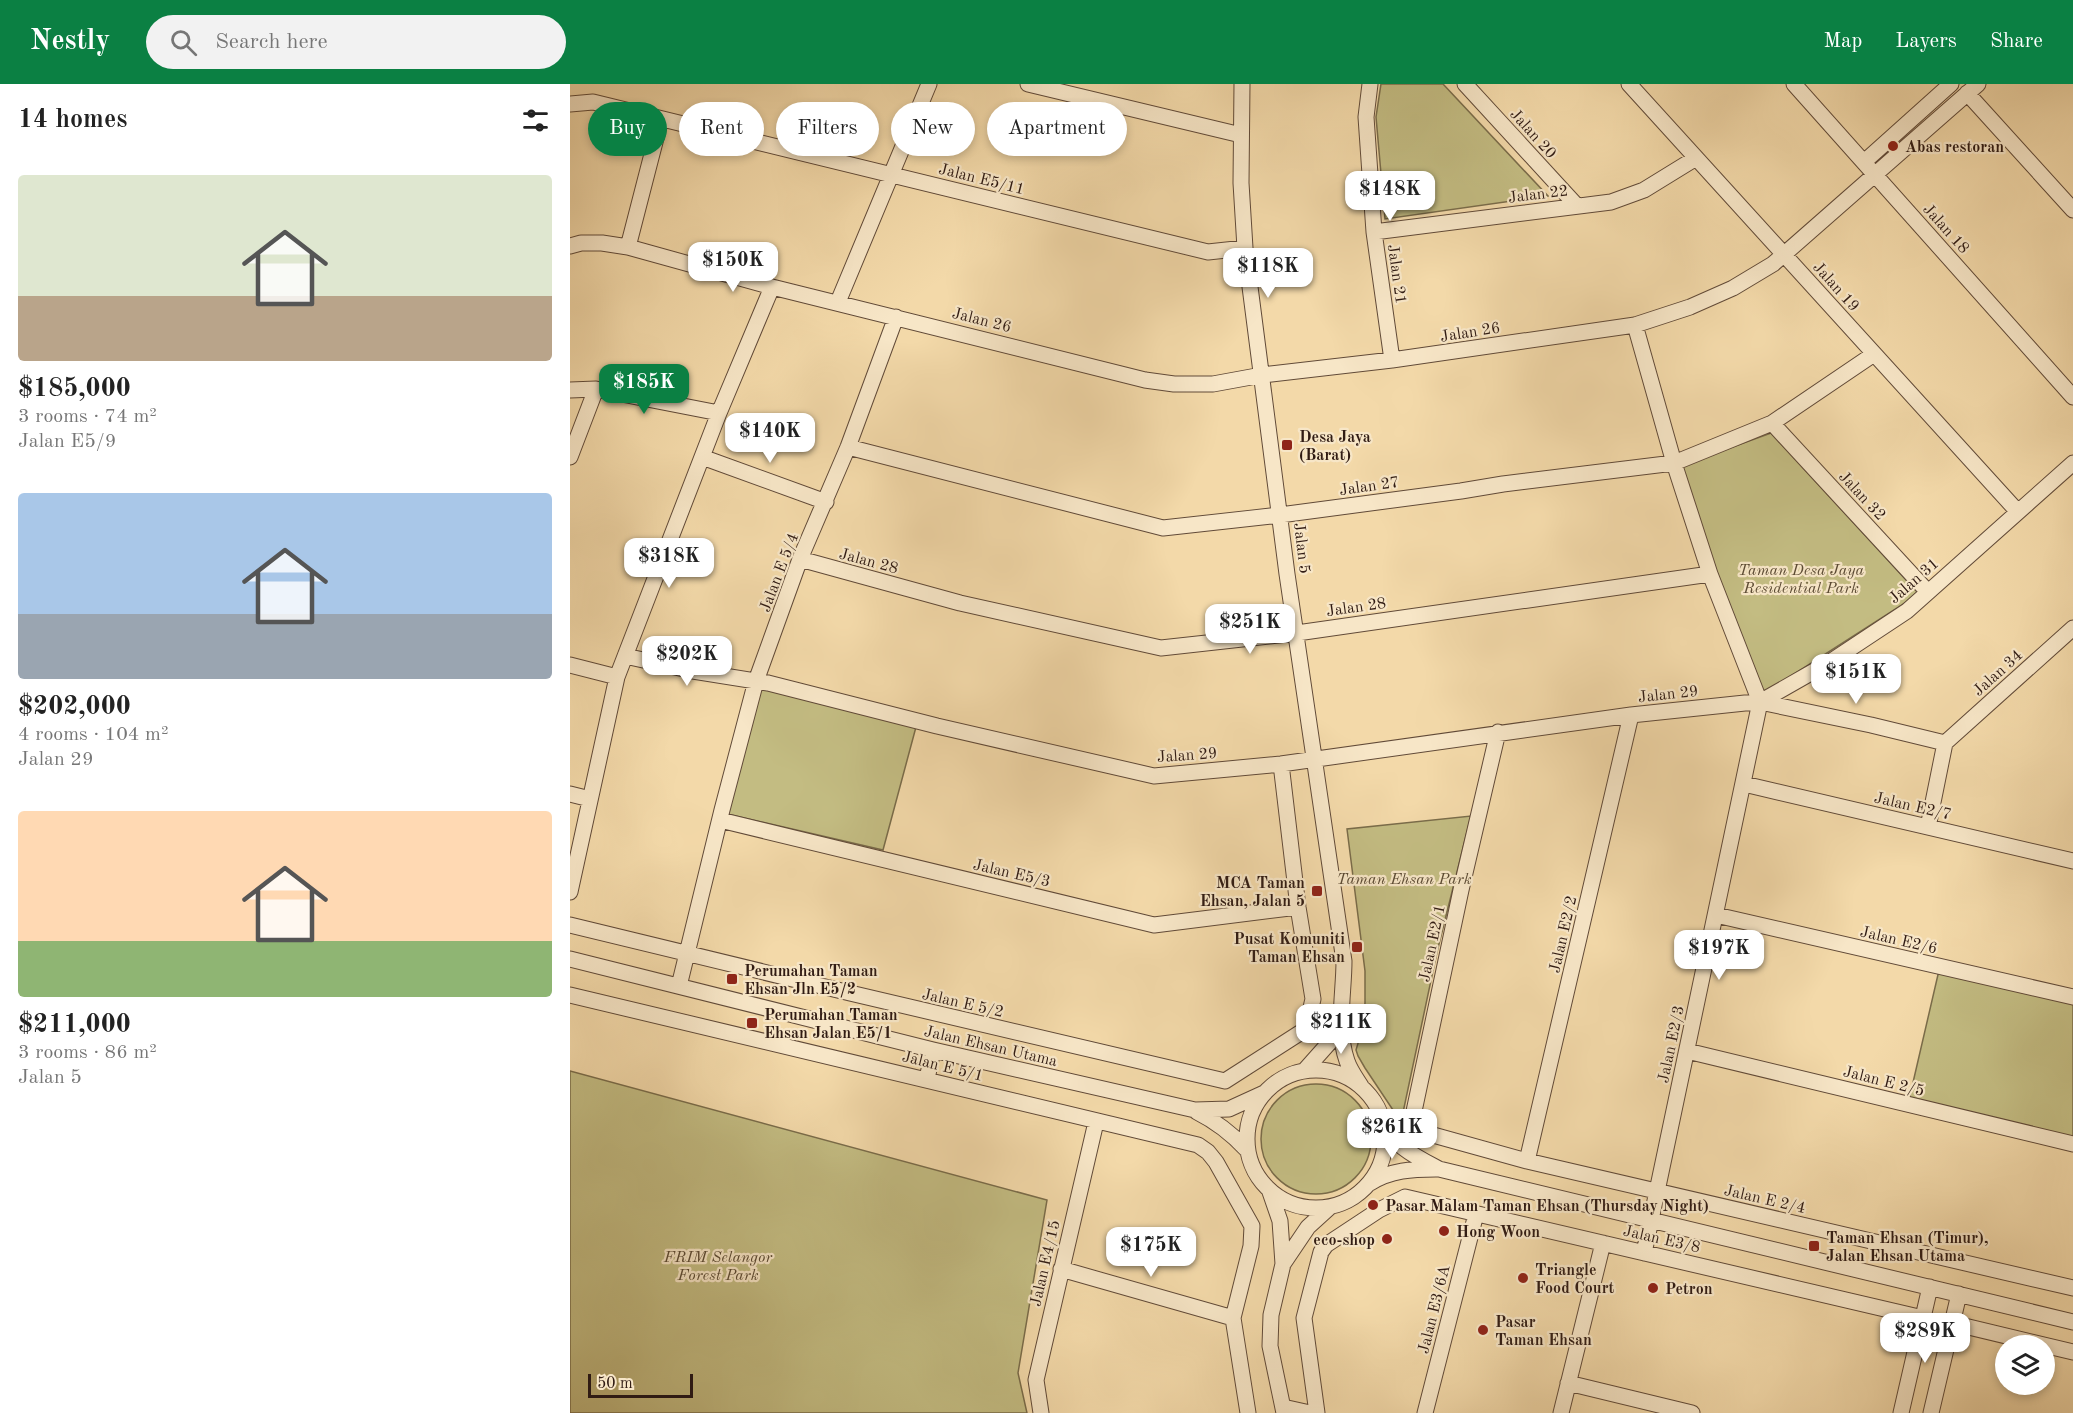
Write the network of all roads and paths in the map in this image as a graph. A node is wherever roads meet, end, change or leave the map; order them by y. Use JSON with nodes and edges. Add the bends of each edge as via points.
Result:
{"nodes":[{"id":1,"x":929,"y":84,"type":"edge"},
{"id":2,"x":1028,"y":84,"type":"edge"},
{"id":3,"x":1242,"y":84,"type":"edge"},
{"id":4,"x":1371,"y":84,"type":"edge"},
{"id":5,"x":1465,"y":84,"type":"edge"},
{"id":6,"x":1629,"y":84,"type":"edge"},
{"id":7,"x":1794,"y":84,"type":"edge"},
{"id":8,"x":1951,"y":84,"type":"edge"},
{"id":9,"x":1972,"y":89,"type":"edge"},
{"id":10,"x":588,"y":102,"type":"edge"},
{"id":11,"x":570,"y":104,"type":"edge"},
{"id":12,"x":667,"y":120,"type":"edge"},
{"id":13,"x":1241,"y":135,"type":"junction"},
{"id":14,"x":652,"y":156,"type":"edge"},
{"id":15,"x":1696,"y":158,"type":"junction"},
{"id":16,"x":1864,"y":162,"type":"junction"},
{"id":17,"x":891,"y":174,"type":"junction"},
{"id":18,"x":1875,"y":175,"type":"junction"},
{"id":19,"x":1577,"y":206,"type":"junction"},
{"id":20,"x":2073,"y":210,"type":"edge"},
{"id":21,"x":1374,"y":232,"type":"junction"},
{"id":22,"x":570,"y":246,"type":"edge"},
{"id":23,"x":628,"y":247,"type":"junction"},
{"id":24,"x":1245,"y":248,"type":"junction"},
{"id":25,"x":1784,"y":255,"type":"junction"},
{"id":26,"x":772,"y":286,"type":"junction"},
{"id":27,"x":838,"y":302,"type":"junction"},
{"id":28,"x":896,"y":317,"type":"junction"},
{"id":29,"x":1635,"y":325,"type":"junction"},
{"id":30,"x":1874,"y":354,"type":"junction"},
{"id":31,"x":1392,"y":360,"type":"junction"},
{"id":32,"x":1262,"y":375,"type":"junction"},
{"id":33,"x":596,"y":389,"type":"junction"},
{"id":34,"x":570,"y":390,"type":"edge"},
{"id":35,"x":2073,"y":397,"type":"edge"},
{"id":36,"x":719,"y":413,"type":"junction"},
{"id":37,"x":1772,"y":423,"type":"junction"},
{"id":38,"x":848,"y":447,"type":"junction"},
{"id":39,"x":570,"y":457,"type":"edge"},
{"id":40,"x":702,"y":457,"type":"junction"},
{"id":41,"x":1674,"y":463,"type":"junction"},
{"id":42,"x":2073,"y":463,"type":"edge"},
{"id":43,"x":826,"y":502,"type":"junction"},
{"id":44,"x":2018,"y":512,"type":"junction"},
{"id":45,"x":1280,"y":515,"type":"junction"},
{"id":46,"x":800,"y":559,"type":"junction"},
{"id":47,"x":1710,"y":574,"type":"junction"},
{"id":48,"x":1928,"y":592,"type":"junction"},
{"id":49,"x":2073,"y":628,"type":"edge"},
{"id":50,"x":1297,"y":633,"type":"junction"},
{"id":51,"x":625,"y":656,"type":"junction"},
{"id":52,"x":570,"y":665,"type":"edge"},
{"id":53,"x":617,"y":677,"type":"junction"},
{"id":54,"x":756,"y":681,"type":"junction"},
{"id":55,"x":1760,"y":702,"type":"junction"},
{"id":56,"x":1631,"y":715,"type":"junction"},
{"id":57,"x":1498,"y":732,"type":"junction"},
{"id":58,"x":1945,"y":743,"type":"junction"},
{"id":59,"x":1315,"y":759,"type":"junction"},
{"id":60,"x":1281,"y":764,"type":"junction"},
{"id":61,"x":1744,"y":784,"type":"junction"},
{"id":62,"x":570,"y":794,"type":"edge"},
{"id":63,"x":590,"y":799,"type":"junction"},
{"id":64,"x":720,"y":820,"type":"junction"},
{"id":65,"x":1928,"y":827,"type":"junction"},
{"id":66,"x":2073,"y":861,"type":"edge"},
{"id":67,"x":570,"y":892,"type":"edge"},
{"id":68,"x":1298,"y":907,"type":"junction"},
{"id":69,"x":1716,"y":915,"type":"junction"},
{"id":70,"x":570,"y":925,"type":"edge"},
{"id":71,"x":686,"y":953,"type":"junction"},
{"id":72,"x":570,"y":959,"type":"edge"},
{"id":73,"x":679,"y":986,"type":"junction"},
{"id":74,"x":570,"y":995,"type":"edge"},
{"id":75,"x":2073,"y":997,"type":"edge"},
{"id":76,"x":1342,"y":1016,"type":"junction"},
{"id":77,"x":933,"y":1050,"type":"junction"},
{"id":78,"x":1687,"y":1051,"type":"junction"},
{"id":79,"x":1305,"y":1070,"type":"junction"},
{"id":80,"x":927,"y":1079,"type":"junction"},
{"id":81,"x":1361,"y":1086,"type":"junction"},
{"id":82,"x":1264,"y":1093,"type":"junction"},
{"id":83,"x":1195,"y":1110,"type":"junction"},
{"id":84,"x":1382,"y":1118,"type":"junction"},
{"id":85,"x":1096,"y":1122,"type":"junction"},
{"id":86,"x":1416,"y":1127,"type":"joint"},
{"id":87,"x":2073,"y":1144,"type":"edge"},
{"id":88,"x":1246,"y":1149,"type":"junction"},
{"id":89,"x":1527,"y":1161,"type":"junction"},
{"id":90,"x":1439,"y":1169,"type":"junction"},
{"id":91,"x":1368,"y":1184,"type":"junction"},
{"id":92,"x":1657,"y":1191,"type":"junction"},
{"id":93,"x":1270,"y":1192,"type":"junction"},
{"id":94,"x":1329,"y":1207,"type":"junction"},
{"id":95,"x":1476,"y":1214,"type":"junction"},
{"id":96,"x":1650,"y":1220,"type":"junction"},
{"id":97,"x":1603,"y":1243,"type":"junction"},
{"id":98,"x":1644,"y":1253,"type":"junction"},
{"id":99,"x":1283,"y":1264,"type":"junction"},
{"id":100,"x":1061,"y":1269,"type":"junction"},
{"id":101,"x":1930,"y":1287,"type":"junction"},
{"id":102,"x":2073,"y":1288,"type":"edge"},
{"id":103,"x":1959,"y":1294,"type":"junction"},
{"id":104,"x":1233,"y":1318,"type":"junction"},
{"id":105,"x":1923,"y":1318,"type":"junction"},
{"id":106,"x":2073,"y":1322,"type":"edge"},
{"id":107,"x":1952,"y":1323,"type":"junction"},
{"id":108,"x":2073,"y":1352,"type":"edge"},
{"id":109,"x":1568,"y":1383,"type":"junction"},
{"id":110,"x":1283,"y":1410,"type":"edge"},
{"id":111,"x":1041,"y":1413,"type":"edge"},
{"id":112,"x":1248,"y":1413,"type":"edge"},
{"id":113,"x":1310,"y":1413,"type":"edge"},
{"id":114,"x":1317,"y":1413,"type":"edge"},
{"id":115,"x":1425,"y":1413,"type":"edge"},
{"id":116,"x":1561,"y":1413,"type":"edge"},
{"id":117,"x":1692,"y":1413,"type":"edge"},
{"id":118,"x":1901,"y":1413,"type":"edge"},
{"id":119,"x":1931,"y":1413,"type":"edge"}],
"edges":[{"from":1,"to":17,"type":"street"},
{"from":2,"to":13,"type":"street"},
{"from":3,"to":13,"type":"street","name":"Jalan 5"},
{"from":4,"to":21,"type":"street","name":"Jalan 21","via":[[1366,117]]},
{"from":5,"to":19,"type":"street","name":"Jalan 20"},
{"from":6,"to":15,"type":"street","name":"Jalan 19"},
{"from":7,"to":16,"type":"street","name":"Jalan 18"},
{"from":8,"to":16,"type":"street"},
{"from":9,"to":18,"type":"street","name":"Jalan 26"},
{"from":9,"to":20,"type":"street"},
{"from":10,"to":11,"type":"street","name":"Jalan E5/11"},
{"from":12,"to":17,"type":"street","name":"Jalan E5/11"},
{"from":13,"to":24,"type":"street","name":"Jalan 5"},
{"from":14,"to":23,"type":"street"},
{"from":15,"to":19,"type":"street","name":"Jalan 22","via":[[1644,190],[1611,202]]},
{"from":15,"to":25,"type":"street","name":"Jalan 19"},
{"from":16,"to":18,"type":"street","name":"Jalan 18"},
{"from":17,"to":24,"type":"street","name":"Jalan E5/11","via":[[1208,252]]},
{"from":17,"to":27,"type":"street"},
{"from":18,"to":25,"type":"street","name":"Jalan 26"},
{"from":18,"to":35,"type":"street","name":"Jalan 18"},
{"from":19,"to":21,"type":"street","name":"Jalan 22"},
{"from":21,"to":31,"type":"street","name":"Jalan 21"},
{"from":22,"to":23,"type":"street","name":"Jalan 26","via":[[602,243]]},
{"from":23,"to":26,"type":"street","name":"Jalan 26"},
{"from":24,"to":32,"type":"street","name":"Jalan 5"},
{"from":25,"to":29,"type":"street","name":"Jalan 26","via":[[1733,288],[1690,308]]},
{"from":25,"to":30,"type":"street","name":"Jalan 19"},
{"from":26,"to":27,"type":"street","name":"Jalan 26"},
{"from":26,"to":36,"type":"street"},
{"from":27,"to":28,"type":"street","name":"Jalan 26"},
{"from":28,"to":32,"type":"street","name":"Jalan 26","via":[[1161,383],[1214,384]]},
{"from":28,"to":38,"type":"street","name":"Jalan E 5/4"},
{"from":29,"to":31,"type":"street","name":"Jalan 26"},
{"from":29,"to":41,"type":"street"},
{"from":30,"to":37,"type":"street","name":"Jalan 27"},
{"from":30,"to":44,"type":"street","name":"Jalan 19"},
{"from":31,"to":32,"type":"street","name":"Jalan 26"},
{"from":32,"to":45,"type":"street","name":"Jalan 5"},
{"from":33,"to":34,"type":"street"},
{"from":33,"to":36,"type":"street"},
{"from":33,"to":39,"type":"street"},
{"from":36,"to":40,"type":"street"},
{"from":37,"to":41,"type":"street","name":"Jalan 27"},
{"from":37,"to":48,"type":"street","name":"Jalan 32"},
{"from":38,"to":43,"type":"street","name":"Jalan E 5/4"},
{"from":38,"to":45,"type":"street","name":"Jalan 27","via":[[1163,528]]},
{"from":40,"to":43,"type":"street"},
{"from":40,"to":51,"type":"street"},
{"from":41,"to":45,"type":"street","name":"Jalan 27"},
{"from":41,"to":47,"type":"street"},
{"from":42,"to":44,"type":"street","name":"Jalan 31"},
{"from":43,"to":46,"type":"street","name":"Jalan E 5/4"},
{"from":44,"to":48,"type":"street","name":"Jalan 31"},
{"from":45,"to":50,"type":"street","name":"Jalan 5"},
{"from":46,"to":50,"type":"street","name":"Jalan 28","via":[[960,603],[1161,648]]},
{"from":46,"to":54,"type":"street","name":"Jalan E 5/4"},
{"from":47,"to":50,"type":"street","name":"Jalan 28"},
{"from":47,"to":55,"type":"street"},
{"from":48,"to":55,"type":"street","name":"Jalan 31","via":[[1885,627]]},
{"from":49,"to":58,"type":"street","name":"Jalan 34"},
{"from":50,"to":59,"type":"street","name":"Jalan 5"},
{"from":51,"to":53,"type":"street"},
{"from":51,"to":54,"type":"street","name":"Jalan 29"},
{"from":52,"to":53,"type":"street"},
{"from":53,"to":63,"type":"street"},
{"from":54,"to":60,"type":"street","name":"Jalan 29","via":[[1154,776]]},
{"from":54,"to":64,"type":"street","name":"Jalan E 5/4"},
{"from":55,"to":56,"type":"street","name":"Jalan 29"},
{"from":55,"to":58,"type":"street"},
{"from":55,"to":61,"type":"street","name":"Jalan E2/3"},
{"from":56,"to":57,"type":"street","name":"Jalan 29"},
{"from":56,"to":89,"type":"street","name":"Jalan E2/2"},
{"from":57,"to":59,"type":"street","name":"Jalan 29"},
{"from":57,"to":86,"type":"street","name":"Jalan E2/1","via":[[1413,1116]]},
{"from":58,"to":65,"type":"street"},
{"from":59,"to":60,"type":"street","name":"Jalan 29"},
{"from":59,"to":76,"type":"street","name":"Jalan 5","via":[[1344,961]]},
{"from":60,"to":68,"type":"street"},
{"from":61,"to":65,"type":"street","name":"Jalan E2/7"},
{"from":61,"to":69,"type":"street","name":"Jalan E2/3"},
{"from":62,"to":63,"type":"street"},
{"from":63,"to":67,"type":"street"},
{"from":64,"to":68,"type":"street","name":"Jalan E5/3","via":[[1154,925]]},
{"from":64,"to":71,"type":"street","name":"Jalan E 5/4"},
{"from":65,"to":66,"type":"street","name":"Jalan E2/7"},
{"from":68,"to":71,"type":"street","name":"Jalan E 5/2","via":[[1313,999],[1306,1029],[1225,1081]]},
{"from":69,"to":75,"type":"street","name":"Jalan E2/6"},
{"from":69,"to":78,"type":"street","name":"Jalan E2/3"},
{"from":70,"to":71,"type":"street","name":"Jalan E 5/2"},
{"from":71,"to":73,"type":"street","name":"Jalan E 5/4"},
{"from":72,"to":73,"type":"street","name":"Jalan Ehsan Utama"},
{"from":73,"to":77,"type":"street","name":"Jalan Ehsan Utama"},
{"from":74,"to":80,"type":"street","name":"Jalan E 5/1"},
{"from":76,"to":79,"type":"street","name":"Jalan 5","via":[[1329,1043]]},
{"from":76,"to":81,"type":"street","name":"Jalan 5","via":[[1347,1062]]},
{"from":77,"to":80,"type":"street"},
{"from":77,"to":83,"type":"street","name":"Jalan Ehsan Utama"},
{"from":78,"to":87,"type":"street","name":"Jalan E 2/5"},
{"from":78,"to":92,"type":"street","name":"Jalan E2/3"},
{"from":79,"to":81,"type":"street","via":[[1333,1072]]},
{"from":79,"to":82,"type":"street"},
{"from":80,"to":85,"type":"street","name":"Jalan E 5/1"},
{"from":81,"to":84,"type":"street"},
{"from":82,"to":83,"type":"street","name":"Jalan Ehsan Utama","via":[[1229,1109]]},
{"from":82,"to":88,"type":"street","via":[[1247,1125]]},
{"from":83,"to":88,"type":"street","name":"Jalan Ehsan Utama","via":[[1219,1124]]},
{"from":84,"to":90,"type":"street","via":[[1385,1131],[1404,1149]]},
{"from":84,"to":91,"type":"street","via":[[1384,1153]]},
{"from":85,"to":100,"type":"street","name":"Jalan E4/15"},
{"from":85,"to":104,"type":"street","name":"Jalan E 5/1","via":[[1198,1144],[1216,1162],[1252,1226],[1251,1246]]},
{"from":86,"to":89,"type":"street","name":"Jalan E 2/4"},
{"from":88,"to":93,"type":"street"},
{"from":89,"to":92,"type":"street","name":"Jalan E 2/4"},
{"from":90,"to":91,"type":"street","via":[[1392,1172]]},
{"from":90,"to":96,"type":"street"},
{"from":91,"to":94,"type":"street","via":[[1351,1199]]},
{"from":92,"to":96,"type":"street","name":"Jalan E2/3"},
{"from":92,"to":102,"type":"street","name":"Jalan E 2/4"},
{"from":93,"to":94,"type":"street","via":[[1293,1204]]},
{"from":93,"to":99,"type":"street","via":[[1282,1234]]},
{"from":94,"to":99,"type":"street","via":[[1308,1227]]},
{"from":95,"to":97,"type":"street","name":"Jalan E3/8"},
{"from":95,"to":114,"type":"street","name":"Jalan E3/8","via":[[1405,1197],[1326,1245],[1318,1260],[1304,1318]]},
{"from":95,"to":115,"type":"street","name":"Jalan E3/6A"},
{"from":96,"to":98,"type":"street","name":"Jalan E2/3"},
{"from":96,"to":101,"type":"street"},
{"from":97,"to":98,"type":"street","name":"Jalan E3/8"},
{"from":97,"to":109,"type":"street"},
{"from":98,"to":105,"type":"street","name":"Jalan E3/8"},
{"from":99,"to":110,"type":"street","via":[[1269,1331]]},
{"from":100,"to":104,"type":"street"},
{"from":100,"to":111,"type":"street","name":"Jalan E4/15","via":[[1036,1380]]},
{"from":101,"to":103,"type":"street"},
{"from":101,"to":105,"type":"street"},
{"from":103,"to":106,"type":"street"},
{"from":103,"to":107,"type":"street"},
{"from":104,"to":112,"type":"street"},
{"from":105,"to":118,"type":"street"},
{"from":107,"to":108,"type":"street"},
{"from":107,"to":119,"type":"street"},
{"from":109,"to":116,"type":"street"},
{"from":109,"to":117,"type":"street"},
{"from":110,"to":113,"type":"street"}]}
